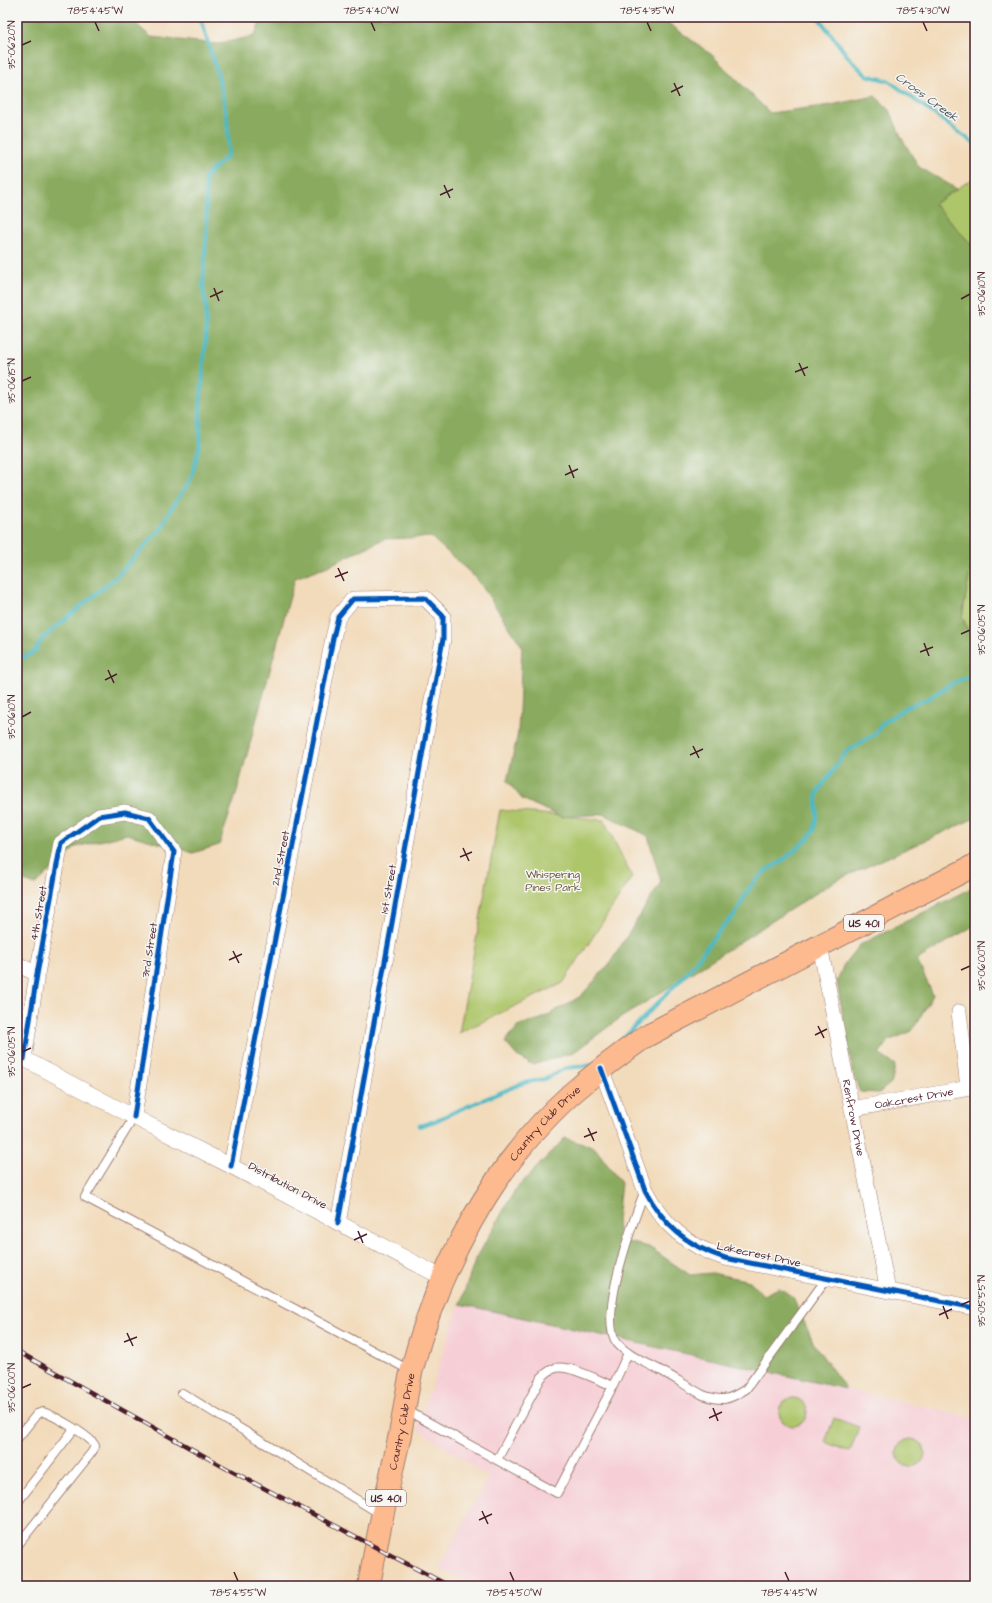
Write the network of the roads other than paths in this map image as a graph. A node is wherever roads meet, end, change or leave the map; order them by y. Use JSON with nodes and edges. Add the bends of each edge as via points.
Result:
{"nodes":[{"id":1,"x":393,"y":598,"type":"joint"},
{"id":2,"x":125,"y":812,"type":"joint"},
{"id":3,"x":975,"y":865,"type":"edge"},
{"id":4,"x":820,"y":946,"type":"junction"},
{"id":5,"x":17,"y":964,"type":"edge"},
{"id":6,"x":37,"y":974,"type":"junction"},
{"id":7,"x":958,"y":1012,"type":"dead end"},
{"id":8,"x":21,"y":1057,"type":"edge"},
{"id":9,"x":601,"y":1068,"type":"junction"},
{"id":10,"x":972,"y":1087,"type":"edge"},
{"id":11,"x":852,"y":1109,"type":"junction"},
{"id":12,"x":134,"y":1117,"type":"junction"},
{"id":13,"x":231,"y":1166,"type":"junction"},
{"id":14,"x":645,"y":1190,"type":"junction"},
{"id":15,"x":338,"y":1223,"type":"junction"},
{"id":16,"x":443,"y":1278,"type":"junction"},
{"id":17,"x":827,"y":1278,"type":"junction"},
{"id":18,"x":888,"y":1291,"type":"junction"},
{"id":19,"x":975,"y":1308,"type":"edge"},
{"id":20,"x":628,"y":1353,"type":"junction"},
{"id":21,"x":412,"y":1371,"type":"junction"},
{"id":22,"x":613,"y":1386,"type":"junction"},
{"id":23,"x":182,"y":1392,"type":"dead end"},
{"id":24,"x":406,"y":1410,"type":"junction"},
{"id":25,"x":74,"y":1429,"type":"junction"},
{"id":26,"x":17,"y":1439,"type":"edge"},
{"id":27,"x":497,"y":1460,"type":"junction"},
{"id":28,"x":17,"y":1503,"type":"edge"},
{"id":29,"x":382,"y":1515,"type":"junction"},
{"id":30,"x":17,"y":1546,"type":"edge"},
{"id":31,"x":369,"y":1586,"type":"edge"}],
"edges":[{"from":1,"to":13,"type":"street","name":"2nd Street","via":[[353,599],[338,617]]},
{"from":1,"to":15,"type":"street","name":"1st Street","via":[[425,598],[443,616],[443,639]]},
{"from":2,"to":6,"type":"street","name":"4th Street","via":[[99,816],[61,843]]},
{"from":2,"to":12,"type":"street","name":"3rd Street","via":[[149,818],[174,852]]},
{"from":3,"to":4,"type":"main road","name":"Country Club Drive","number":"US 401"},
{"from":4,"to":9,"type":"main road","name":"Country Club Drive","number":"US 401","via":[[646,1036]]},
{"from":4,"to":11,"type":"street","name":"Renfrow Drive"},
{"from":5,"to":6,"type":"street"},
{"from":6,"to":8,"type":"street","name":"4th Street"},
{"from":7,"to":10,"type":"street"},
{"from":8,"to":12,"type":"street","name":"Distribution Drive"},
{"from":9,"to":14,"type":"street","name":"Lakecrest Drive"},
{"from":9,"to":16,"type":"main road","name":"Country Club Drive","number":"US 401","via":[[559,1106],[498,1179],[474,1217]]},
{"from":10,"to":11,"type":"street","name":"Oakcrest Drive"},
{"from":11,"to":18,"type":"street","name":"Renfrow Drive"},
{"from":12,"to":13,"type":"street","name":"Distribution Drive"},
{"from":12,"to":21,"type":"lane","via":[[85,1197]]},
{"from":13,"to":15,"type":"street","name":"Distribution Drive"},
{"from":14,"to":17,"type":"street","name":"Lakecrest Drive","via":[[653,1206],[676,1234],[708,1252],[725,1258]]},
{"from":14,"to":20,"type":"lane","via":[[627,1239],[612,1305],[611,1326],[616,1341]]},
{"from":15,"to":16,"type":"street","name":"Distribution Drive"},
{"from":16,"to":21,"type":"main road","name":"Country Club Drive","number":"US 401"},
{"from":17,"to":18,"type":"street","name":"Lakecrest Drive"},
{"from":17,"to":20,"type":"lane","via":[[746,1389],[732,1398],[716,1400],[703,1395]]},
{"from":18,"to":19,"type":"street","name":"Lakecrest Drive"},
{"from":20,"to":22,"type":"lane"},
{"from":21,"to":24,"type":"main road","name":"Country Club Drive","number":"US 401"},
{"from":22,"to":27,"type":"lane","via":[[568,1368],[557,1367],[549,1371],[541,1378]]},
{"from":22,"to":27,"type":"lane","via":[[557,1493]]},
{"from":23,"to":29,"type":"lane"},
{"from":24,"to":27,"type":"lane"},
{"from":24,"to":29,"type":"main road","name":"Country Club Drive","number":"US 401"},
{"from":25,"to":26,"type":"lane","via":[[47,1413],[40,1412]]},
{"from":25,"to":28,"type":"lane"},
{"from":25,"to":30,"type":"lane","via":[[93,1442],[94,1449]]},
{"from":29,"to":31,"type":"main road","name":"Country Club Drive","number":"US 401"}]}
